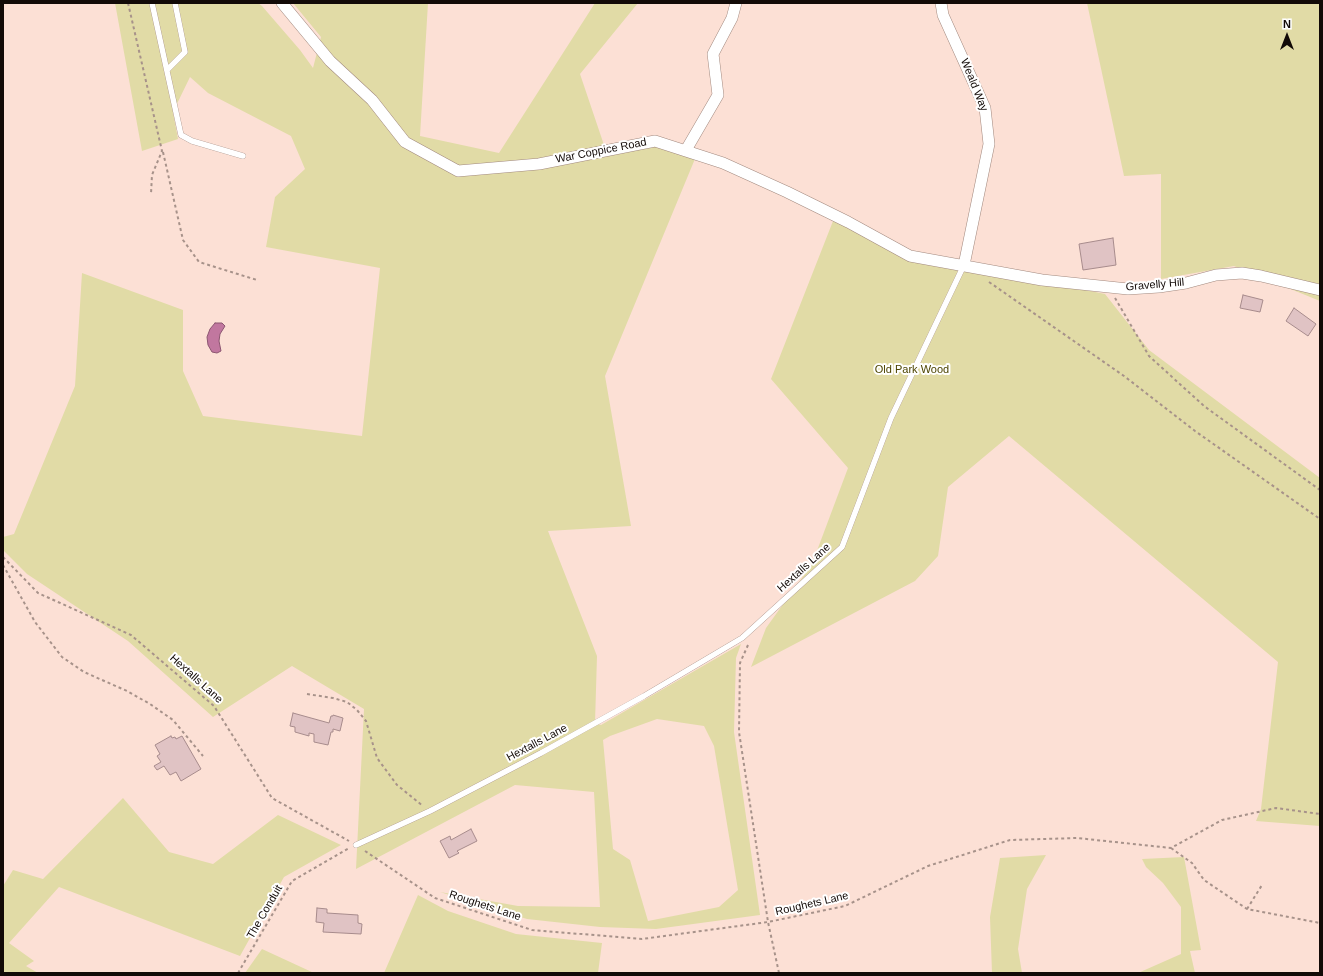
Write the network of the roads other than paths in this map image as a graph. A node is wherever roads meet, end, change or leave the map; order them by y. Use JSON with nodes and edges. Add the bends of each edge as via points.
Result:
{"nodes":[{"id":1,"x":152,"y":3,"type":"edge"},
{"id":2,"x":175,"y":3,"type":"edge"},
{"id":3,"x":282,"y":3,"type":"edge"},
{"id":4,"x":736,"y":3,"type":"edge"},
{"id":5,"x":941,"y":3,"type":"edge"},
{"id":6,"x":167,"y":70,"type":"junction"},
{"id":7,"x":686,"y":150,"type":"junction"},
{"id":8,"x":243,"y":156,"type":"dead end"},
{"id":9,"x":964,"y":265,"type":"junction"},
{"id":10,"x":1320,"y":290,"type":"edge"},
{"id":11,"x":356,"y":844,"type":"road end"}],
"edges":[{"from":1,"to":6,"type":"lane"},
{"from":2,"to":6,"type":"lane","via":[[185,52]]},
{"from":3,"to":7,"type":"street","name":"War Coppice Road","via":[[330,61],[372,100],[406,142],[458,171],[539,164],[655,140]]},
{"from":4,"to":7,"type":"street","via":[[732,18],[713,54],[718,95]]},
{"from":5,"to":9,"type":"street","name":"Weald Way","via":[[943,15],[985,108],[989,144]]},
{"from":6,"to":8,"type":"lane","via":[[181,135],[192,141]]},
{"from":7,"to":9,"type":"street","name":"War Coppice Road","via":[[723,163],[787,192],[910,256]]},
{"from":9,"to":10,"type":"street","name":"Gravelly Hill","via":[[1042,280],[1128,289],[1159,287],[1242,273]]},
{"from":9,"to":11,"type":"lane","name":"Hextalls Lane","via":[[891,418],[842,547],[742,638],[541,753],[430,811]]}]}
